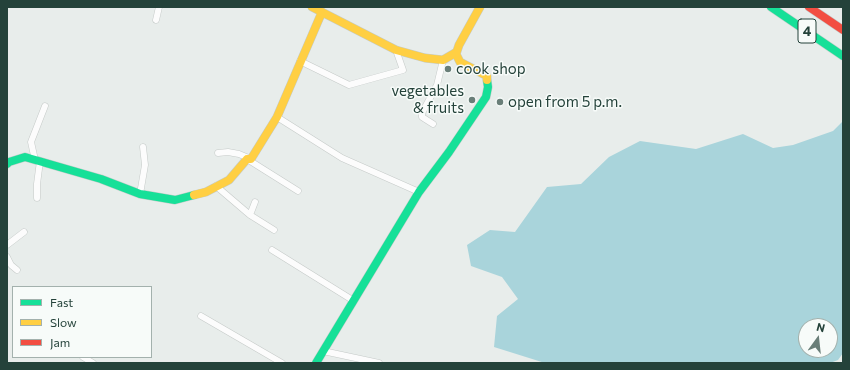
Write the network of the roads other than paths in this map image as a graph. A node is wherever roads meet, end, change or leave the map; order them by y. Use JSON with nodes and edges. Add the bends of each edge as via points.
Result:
{"nodes":[{"id":1,"x":159,"y":7,"type":"edge"},
{"id":2,"x":312,"y":7,"type":"edge"},
{"id":3,"x":480,"y":7,"type":"edge"},
{"id":4,"x":771,"y":7,"type":"edge"},
{"id":5,"x":809,"y":7,"type":"edge"},
{"id":6,"x":322,"y":12,"type":"junction"},
{"id":7,"x":156,"y":20,"type":"dead end"},
{"id":8,"x":843,"y":30,"type":"edge"},
{"id":9,"x":396,"y":50,"type":"junction"},
{"id":10,"x":455,"y":53,"type":"dead end"},
{"id":11,"x":843,"y":56,"type":"edge"},
{"id":12,"x":443,"y":60,"type":"junction"},
{"id":13,"x":300,"y":61,"type":"junction"},
{"id":14,"x":45,"y":106,"type":"dead end"},
{"id":15,"x":278,"y":117,"type":"junction"},
{"id":16,"x":433,"y":124,"type":"dead end"},
{"id":17,"x":143,"y":147,"type":"dead end"},
{"id":18,"x":218,"y":153,"type":"dead end"},
{"id":19,"x":249,"y":159,"type":"junction"},
{"id":20,"x":37,"y":160,"type":"junction"},
{"id":21,"x":7,"y":164,"type":"edge"},
{"id":22,"x":216,"y":186,"type":"junction"},
{"id":23,"x":298,"y":191,"type":"dead end"},
{"id":24,"x":419,"y":192,"type":"junction"},
{"id":25,"x":140,"y":194,"type":"junction"},
{"id":26,"x":37,"y":198,"type":"dead end"},
{"id":27,"x":255,"y":202,"type":"dead end"},
{"id":28,"x":250,"y":215,"type":"junction"},
{"id":29,"x":274,"y":230,"type":"dead end"},
{"id":30,"x":24,"y":232,"type":"dead end"},
{"id":31,"x":7,"y":245,"type":"edge"},
{"id":32,"x":272,"y":250,"type":"dead end"},
{"id":33,"x":7,"y":257,"type":"edge"},
{"id":34,"x":17,"y":270,"type":"dead end"},
{"id":35,"x":354,"y":301,"type":"junction"},
{"id":36,"x":201,"y":316,"type":"dead end"},
{"id":37,"x":323,"y":351,"type":"junction"},
{"id":38,"x":282,"y":363,"type":"edge"},
{"id":39,"x":316,"y":363,"type":"edge"},
{"id":40,"x":379,"y":363,"type":"edge"}],
"edges":[{"from":1,"to":7,"type":"street"},
{"from":2,"to":6,"type":"main road"},
{"from":3,"to":24,"type":"main road","via":[[456,54],[460,62],[487,76],[486,97]]},
{"from":4,"to":11,"type":"main road","number":"4"},
{"from":5,"to":8,"type":"main road","number":"4"},
{"from":6,"to":9,"type":"main road"},
{"from":6,"to":13,"type":"main road"},
{"from":9,"to":12,"type":"main road"},
{"from":9,"to":13,"type":"street","via":[[403,70],[349,85]]},
{"from":10,"to":12,"type":"main road"},
{"from":12,"to":16,"type":"street","via":[[437,84],[422,113],[422,117]]},
{"from":13,"to":15,"type":"main road"},
{"from":14,"to":20,"type":"street","via":[[31,142]]},
{"from":15,"to":19,"type":"main road"},
{"from":15,"to":24,"type":"street","via":[[342,158]]},
{"from":17,"to":25,"type":"street","via":[[145,165]]},
{"from":18,"to":19,"type":"street","via":[[234,153]]},
{"from":19,"to":22,"type":"main road","via":[[229,180]]},
{"from":19,"to":23,"type":"street"},
{"from":20,"to":21,"type":"main road","via":[[25,157]]},
{"from":20,"to":25,"type":"main road","via":[[101,179]]},
{"from":20,"to":26,"type":"street"},
{"from":22,"to":25,"type":"main road","via":[[206,192],[175,200]]},
{"from":22,"to":28,"type":"street"},
{"from":24,"to":35,"type":"main road"},
{"from":27,"to":28,"type":"street"},
{"from":28,"to":29,"type":"street"},
{"from":30,"to":31,"type":"street"},
{"from":32,"to":35,"type":"street"},
{"from":33,"to":34,"type":"street"},
{"from":35,"to":37,"type":"main road"},
{"from":36,"to":38,"type":"street"},
{"from":37,"to":39,"type":"main road"},
{"from":37,"to":40,"type":"street"}]}
